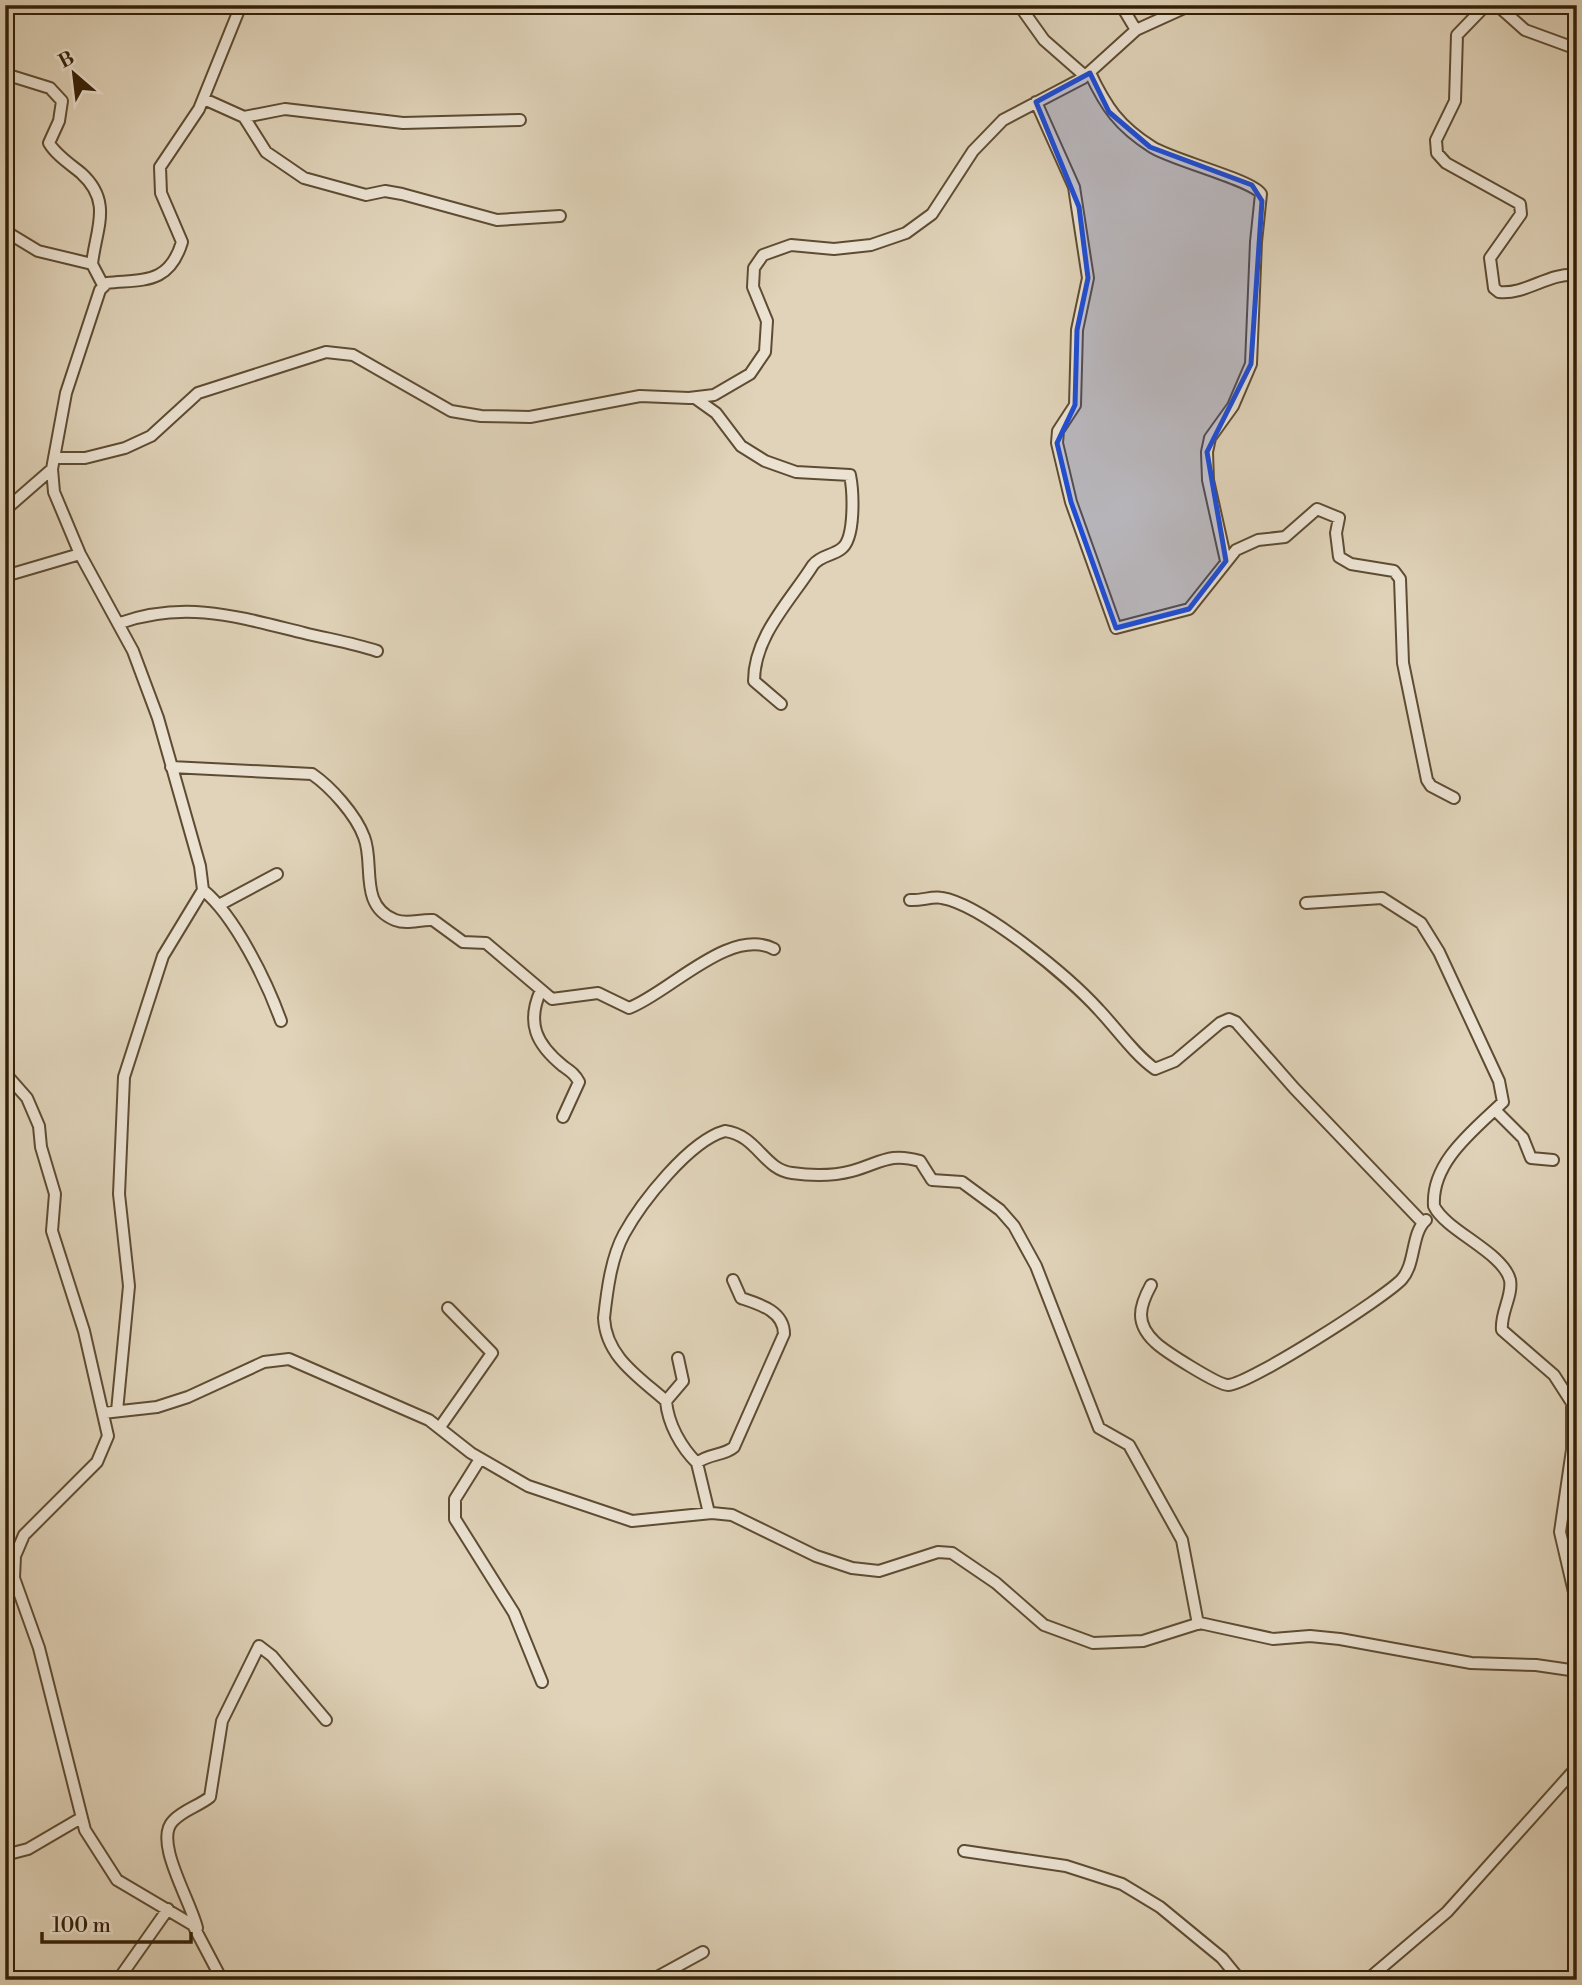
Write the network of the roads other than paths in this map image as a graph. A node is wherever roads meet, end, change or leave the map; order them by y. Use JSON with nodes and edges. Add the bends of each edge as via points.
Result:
{"nodes":[{"id":1,"x":241,"y":5,"type":"edge"},
{"id":2,"x":1019,"y":5,"type":"edge"},
{"id":3,"x":1121,"y":5,"type":"edge"},
{"id":4,"x":1191,"y":5,"type":"edge"},
{"id":5,"x":1486,"y":5,"type":"edge"},
{"id":6,"x":1497,"y":5,"type":"edge"},
{"id":7,"x":1136,"y":30,"type":"junction"},
{"id":8,"x":1577,"y":49,"type":"edge"},
{"id":9,"x":5,"y":74,"type":"edge"},
{"id":10,"x":1088,"y":75,"type":"junction"},
{"id":11,"x":204,"y":99,"type":"junction"},
{"id":12,"x":1036,"y":102,"type":"junction"},
{"id":13,"x":244,"y":117,"type":"junction"},
{"id":14,"x":520,"y":120,"type":"dead end"},
{"id":15,"x":561,"y":216,"type":"dead end"},
{"id":16,"x":5,"y":231,"type":"edge"},
{"id":17,"x":92,"y":264,"type":"junction"},
{"id":18,"x":1577,"y":275,"type":"edge"},
{"id":19,"x":103,"y":285,"type":"junction"},
{"id":20,"x":695,"y":398,"type":"junction"},
{"id":21,"x":53,"y":464,"type":"junction"},
{"id":22,"x":5,"y":510,"type":"edge"},
{"id":23,"x":80,"y":554,"type":"junction"},
{"id":24,"x":1226,"y":561,"type":"junction"},
{"id":25,"x":5,"y":576,"type":"edge"},
{"id":26,"x":120,"y":623,"type":"junction"},
{"id":27,"x":377,"y":651,"type":"dead end"},
{"id":28,"x":781,"y":704,"type":"dead end"},
{"id":29,"x":171,"y":767,"type":"junction"},
{"id":30,"x":1454,"y":798,"type":"dead end"},
{"id":31,"x":277,"y":874,"type":"dead end"},
{"id":32,"x":203,"y":890,"type":"junction"},
{"id":33,"x":910,"y":900,"type":"dead end"},
{"id":34,"x":1306,"y":903,"type":"dead end"},
{"id":35,"x":219,"y":905,"type":"junction"},
{"id":36,"x":774,"y":949,"type":"dead end"},
{"id":37,"x":541,"y":990,"type":"junction"},
{"id":38,"x":281,"y":1021,"type":"dead end"},
{"id":39,"x":5,"y":1073,"type":"edge"},
{"id":40,"x":1495,"y":1110,"type":"junction"},
{"id":41,"x":563,"y":1117,"type":"dead end"},
{"id":42,"x":1553,"y":1160,"type":"dead end"},
{"id":43,"x":1438,"y":1214,"type":"junction"},
{"id":44,"x":1423,"y":1223,"type":"junction"},
{"id":45,"x":733,"y":1280,"type":"dead end"},
{"id":46,"x":1151,"y":1285,"type":"dead end"},
{"id":47,"x":448,"y":1308,"type":"dead end"},
{"id":48,"x":678,"y":1358,"type":"dead end"},
{"id":49,"x":666,"y":1401,"type":"junction"},
{"id":50,"x":117,"y":1411,"type":"junction"},
{"id":51,"x":103,"y":1413,"type":"junction"},
{"id":52,"x":440,"y":1427,"type":"junction"},
{"id":53,"x":1575,"y":1450,"type":"edge"},
{"id":54,"x":480,"y":1459,"type":"junction"},
{"id":55,"x":697,"y":1463,"type":"junction"},
{"id":56,"x":709,"y":1513,"type":"junction"},
{"id":57,"x":11,"y":1585,"type":"edge"},
{"id":58,"x":1577,"y":1605,"type":"edge"},
{"id":59,"x":1198,"y":1624,"type":"junction"},
{"id":60,"x":1577,"y":1671,"type":"edge"},
{"id":61,"x":542,"y":1682,"type":"dead end"},
{"id":62,"x":326,"y":1720,"type":"dead end"},
{"id":63,"x":1577,"y":1768,"type":"edge"},
{"id":64,"x":81,"y":1818,"type":"junction"},
{"id":65,"x":964,"y":1851,"type":"dead end"},
{"id":66,"x":5,"y":1855,"type":"edge"},
{"id":67,"x":168,"y":1909,"type":"junction"},
{"id":68,"x":197,"y":1931,"type":"junction"},
{"id":69,"x":703,"y":1952,"type":"dead end"},
{"id":70,"x":118,"y":1980,"type":"edge"},
{"id":71,"x":222,"y":1980,"type":"edge"},
{"id":72,"x":652,"y":1980,"type":"edge"},
{"id":73,"x":1240,"y":1980,"type":"edge"},
{"id":74,"x":1367,"y":1980,"type":"edge"}],
"edges":[{"from":1,"to":11,"type":"street"},
{"from":2,"to":10,"type":"street","via":[[1044,40]]},
{"from":3,"to":7,"type":"street"},
{"from":4,"to":7,"type":"street"},
{"from":5,"to":18,"type":"street","via":[[1457,35],[1455,101],[1436,140],[1437,153],[1446,163],[1520,204],[1521,214],[1490,258],[1494,288],[1499,292],[1535,286],[1560,274]]},
{"from":6,"to":8,"type":"street","via":[[1525,30]]},
{"from":7,"to":10,"type":"street"},
{"from":9,"to":17,"type":"street","via":[[50,88],[62,102],[49,144],[93,185],[100,199]]},
{"from":10,"to":12,"type":"street"},
{"from":10,"to":24,"type":"street","via":[[1109,113],[1150,146],[1252,185],[1261,194],[1251,364],[1233,406],[1210,438],[1207,452],[1208,480]]},
{"from":11,"to":13,"type":"street"},
{"from":11,"to":19,"type":"street","via":[[158,176],[180,233],[178,255],[150,280]]},
{"from":12,"to":20,"type":"street","via":[[986,135],[932,214],[906,233],[871,245],[781,247],[763,255],[753,273],[755,295],[767,321],[762,360],[737,384]]},
{"from":12,"to":24,"type":"street","via":[[1074,187],[1088,278],[1077,330],[1074,405],[1058,431],[1057,443],[1071,502],[1116,628],[1189,609]]},
{"from":13,"to":14,"type":"street","via":[[285,109],[403,123]]},
{"from":13,"to":15,"type":"street","via":[[266,152],[303,178],[366,195],[402,194],[497,219]]},
{"from":16,"to":17,"type":"street","via":[[37,251]]},
{"from":17,"to":19,"type":"street"},
{"from":19,"to":21,"type":"street","via":[[66,393]]},
{"from":20,"to":21,"type":"street","via":[[640,396],[530,417],[468,415],[440,405],[353,355],[326,352],[198,393],[136,444]]},
{"from":20,"to":28,"type":"street","via":[[716,413],[734,440],[765,461],[796,472],[850,475],[853,505],[847,541],[841,550],[813,565],[760,650],[754,681]]},
{"from":21,"to":22,"type":"street"},
{"from":21,"to":23,"type":"street","via":[[54,492]]},
{"from":23,"to":25,"type":"street"},
{"from":23,"to":26,"type":"street"},
{"from":24,"to":30,"type":"street","via":[[1249,543],[1291,534],[1310,512],[1321,509],[1339,518],[1336,552],[1343,561],[1398,574],[1403,663],[1427,780]]},
{"from":26,"to":27,"type":"street","via":[[151,614],[196,610]]},
{"from":26,"to":29,"type":"street","via":[[150,695]]},
{"from":29,"to":32,"type":"street","via":[[201,866]]},
{"from":29,"to":37,"type":"street","via":[[312,774],[341,803],[364,837],[368,888],[388,916],[407,922],[433,920],[463,942],[486,943]]},
{"from":31,"to":35,"type":"street"},
{"from":32,"to":35,"type":"street"},
{"from":32,"to":50,"type":"street","via":[[163,956],[124,1077],[119,1194],[129,1286]]},
{"from":33,"to":44,"type":"street","via":[[942,898],[990,919],[1090,1000],[1155,1069],[1175,1061],[1220,1023],[1236,1022]]},
{"from":34,"to":40,"type":"street","via":[[1382,898],[1421,923],[1499,1082],[1503,1102]]},
{"from":35,"to":38,"type":"street","via":[[261,973]]},
{"from":36,"to":37,"type":"street","via":[[750,944],[724,951],[629,1008],[597,993],[552,999]]},
{"from":37,"to":41,"type":"street","via":[[533,1014],[537,1039],[579,1082]]},
{"from":39,"to":51,"type":"street","via":[[27,1098],[39,1126],[55,1194],[52,1231],[84,1331]]},
{"from":40,"to":42,"type":"street","via":[[1522,1138],[1531,1158]]},
{"from":40,"to":43,"type":"street","via":[[1449,1157],[1434,1200]]},
{"from":43,"to":44,"type":"street"},
{"from":43,"to":53,"type":"street","via":[[1507,1275],[1510,1286],[1502,1330],[1567,1392],[1574,1412]]},
{"from":44,"to":46,"type":"street","via":[[1405,1273],[1391,1289],[1232,1385],[1162,1348],[1146,1333],[1140,1310]]},
{"from":45,"to":55,"type":"street","via":[[741,1298],[763,1305],[778,1317],[784,1334],[734,1447]]},
{"from":47,"to":52,"type":"street","via":[[492,1353]]},
{"from":48,"to":49,"type":"street","via":[[683,1381]]},
{"from":49,"to":55,"type":"street","via":[[683,1448]]},
{"from":49,"to":59,"type":"street","via":[[617,1356],[604,1318],[624,1235],[687,1156],[725,1131],[745,1137],[779,1169],[794,1174],[835,1175],[895,1156],[920,1161],[932,1180],[962,1182],[1014,1226],[1036,1266],[1096,1423],[1103,1433],[1129,1445],[1182,1540]]},
{"from":50,"to":51,"type":"street"},
{"from":50,"to":52,"type":"street","via":[[182,1399],[264,1362],[281,1359],[405,1408]]},
{"from":51,"to":57,"type":"street","via":[[108,1436],[102,1455],[24,1535]]},
{"from":52,"to":54,"type":"street"},
{"from":53,"to":58,"type":"street","via":[[1560,1532]]},
{"from":54,"to":56,"type":"street","via":[[528,1486],[628,1520]]},
{"from":54,"to":61,"type":"street","via":[[455,1499],[455,1519],[516,1617]]},
{"from":55,"to":56,"type":"street"},
{"from":56,"to":59,"type":"street","via":[[742,1518],[816,1556],[852,1568],[879,1571],[939,1552],[952,1553],[1044,1625],[1093,1643],[1143,1642]]},
{"from":57,"to":64,"type":"street","via":[[39,1648]]},
{"from":59,"to":60,"type":"street","via":[[1273,1639],[1340,1639],[1471,1663]]},
{"from":62,"to":68,"type":"street","via":[[259,1646],[222,1721],[209,1797],[177,1817],[165,1835]]},
{"from":63,"to":74,"type":"street","via":[[1447,1912]]},
{"from":64,"to":66,"type":"street","via":[[28,1849]]},
{"from":64,"to":67,"type":"street","via":[[110,1872]]},
{"from":65,"to":73,"type":"street","via":[[1066,1866],[1122,1884],[1160,1907],[1222,1958]]},
{"from":67,"to":68,"type":"street"},
{"from":67,"to":70,"type":"street"},
{"from":68,"to":71,"type":"street"},
{"from":69,"to":72,"type":"street"}]}
